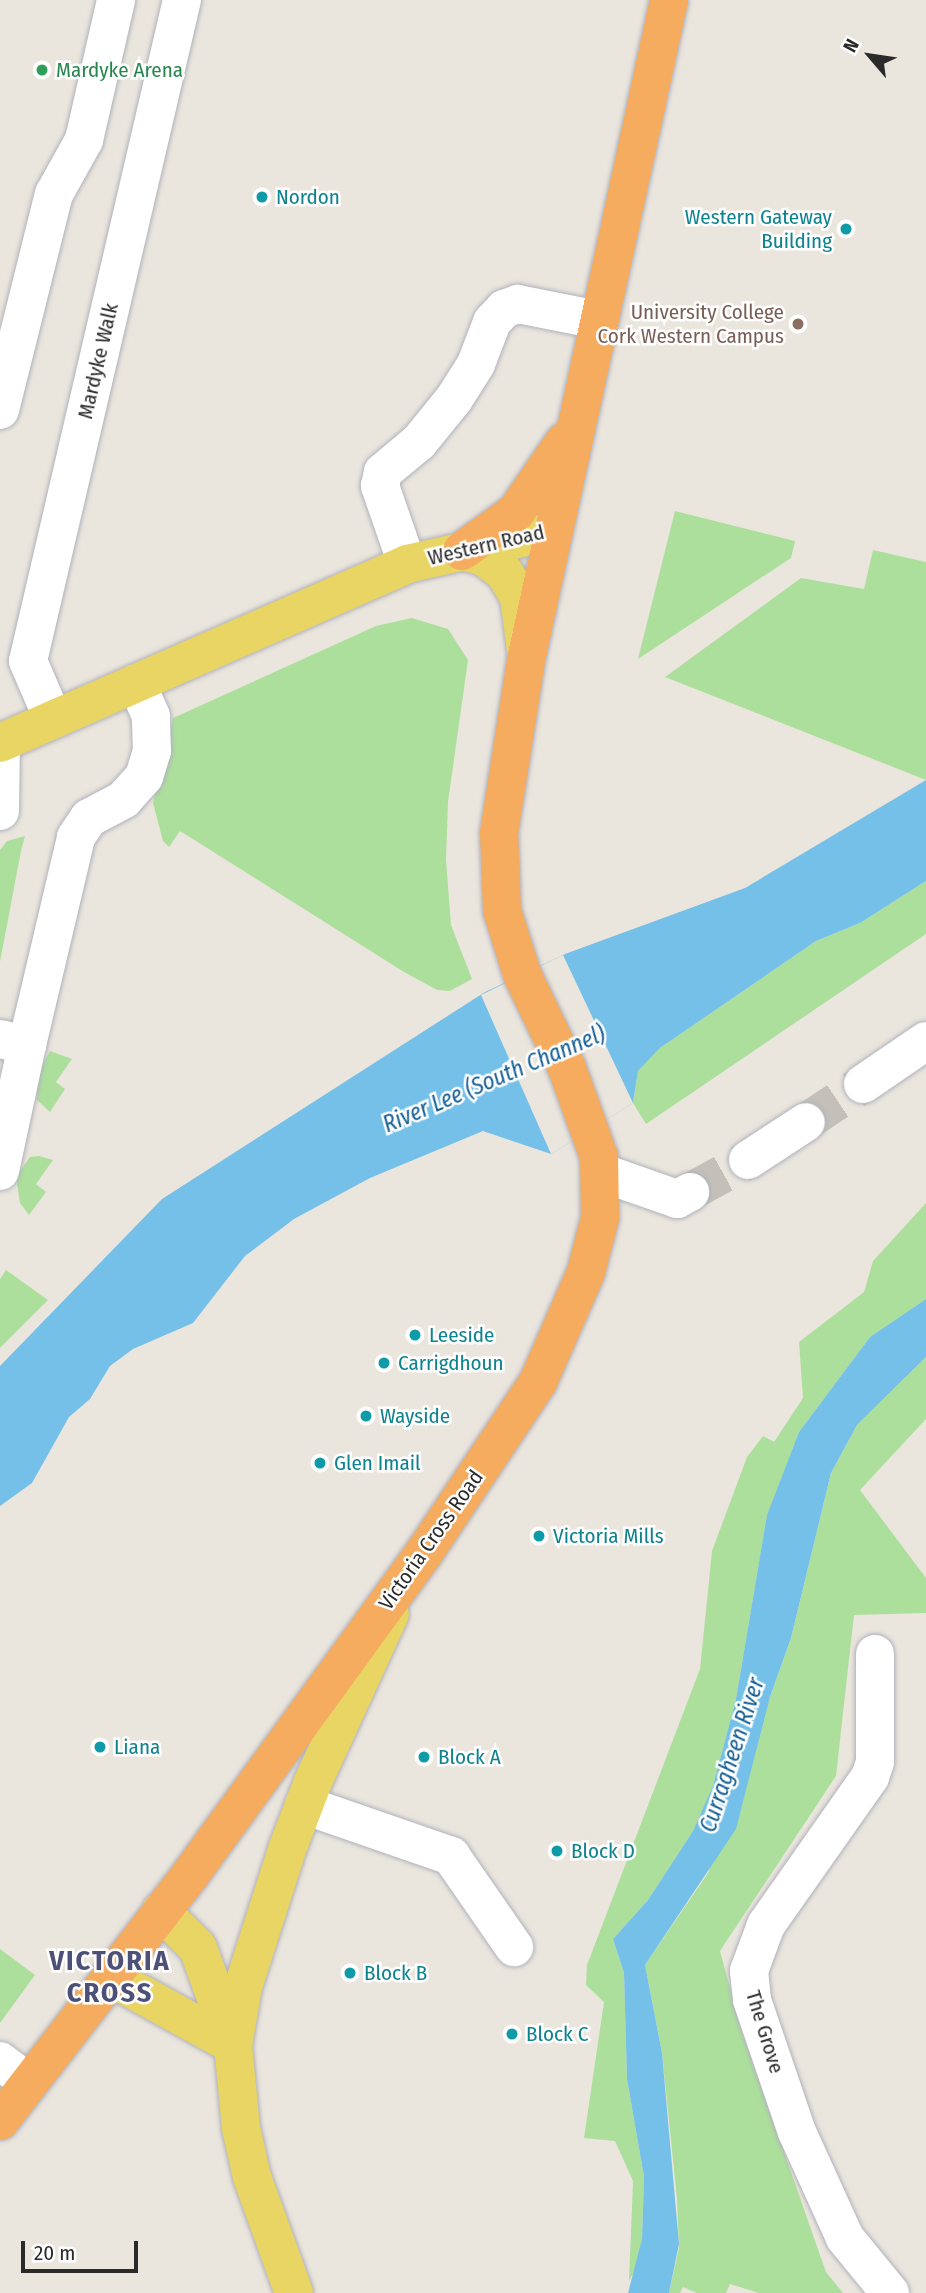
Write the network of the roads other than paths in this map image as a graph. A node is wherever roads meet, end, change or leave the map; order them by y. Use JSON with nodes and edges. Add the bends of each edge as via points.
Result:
{"nodes":[{"id":1,"x":116,"y":0,"type":"edge"},
{"id":2,"x":181,"y":0,"type":"edge"},
{"id":3,"x":669,"y":0,"type":"edge"},
{"id":4,"x":599,"y":320,"type":"junction"},
{"id":5,"x":0,"y":410,"type":"edge"},
{"id":6,"x":576,"y":425,"type":"junction"},
{"id":7,"x":553,"y":531,"type":"junction"},
{"id":8,"x":462,"y":551,"type":"junction"},
{"id":9,"x":407,"y":564,"type":"junction"},
{"id":10,"x":526,"y":660,"type":"junction"},
{"id":11,"x":136,"y":683,"type":"junction"},
{"id":12,"x":54,"y":719,"type":"junction"},
{"id":13,"x":1,"y":743,"type":"edge"},
{"id":14,"x":0,"y":811,"type":"edge"},
{"id":15,"x":926,"y":1041,"type":"edge"},
{"id":16,"x":14,"y":1042,"type":"edge"},
{"id":17,"x":863,"y":1084,"type":"tunnel mouth"},
{"id":18,"x":806,"y":1122,"type":"tunnel mouth"},
{"id":19,"x":748,"y":1160,"type":"tunnel mouth"},
{"id":20,"x":0,"y":1171,"type":"edge"},
{"id":21,"x":600,"y":1172,"type":"junction"},
{"id":22,"x":690,"y":1192,"type":"tunnel mouth"},
{"id":23,"x":408,"y":1574,"type":"junction"},
{"id":24,"x":876,"y":1654,"type":"dead end"},
{"id":25,"x":304,"y":1805,"type":"junction"},
{"id":26,"x":161,"y":1911,"type":"junction"},
{"id":27,"x":514,"y":1947,"type":"dead end"},
{"id":28,"x":110,"y":1977,"type":"junction"},
{"id":29,"x":233,"y":2045,"type":"junction"},
{"id":30,"x":15,"y":2072,"type":"edge"},
{"id":31,"x":0,"y":2120,"type":"edge"},
{"id":32,"x":294,"y":2293,"type":"edge"},
{"id":33,"x":890,"y":2293,"type":"edge"}],
"edges":[{"from":1,"to":5,"type":"street","via":[[84,140],[54,194]]},
{"from":2,"to":12,"type":"street","name":"Mardyke Walk","via":[[29,661]]},
{"from":3,"to":4,"type":"highway","name":"Western Road"},
{"from":4,"to":6,"type":"highway","name":"Western Road"},
{"from":4,"to":9,"type":"street","via":[[518,304],[492,321],[476,364],[454,398],[419,442],[383,472],[380,486]]},
{"from":6,"to":7,"type":"highway","name":"Western Road"},
{"from":6,"to":8,"type":"highway","via":[[516,512]]},
{"from":7,"to":8,"type":"main road","name":"Western Road"},
{"from":7,"to":10,"type":"highway","name":"Victoria Cross Road"},
{"from":8,"to":9,"type":"main road","name":"Western Road"},
{"from":8,"to":10,"type":"main road","via":[[484,557],[504,572],[519,597]]},
{"from":9,"to":11,"type":"main road","name":"Western Road"},
{"from":10,"to":21,"type":"highway","name":"Victoria Cross Road","via":[[499,832],[502,910],[522,974],[592,1128]]},
{"from":11,"to":12,"type":"main road","name":"Western Road"},
{"from":11,"to":16,"type":"street","via":[[151,722],[152,751],[144,777],[124,799],[89,818],[76,837]]},
{"from":12,"to":13,"type":"main road","name":"Western Road"},
{"from":13,"to":14,"type":"street"},
{"from":15,"to":17,"type":"street"},
{"from":16,"to":20,"type":"street"},
{"from":18,"to":19,"type":"street"},
{"from":21,"to":22,"type":"street","via":[[677,1199]]},
{"from":21,"to":23,"type":"highway","name":"Victoria Cross Road","via":[[600,1218],[573,1310],[538,1382]]},
{"from":23,"to":25,"type":"main road"},
{"from":23,"to":26,"type":"highway","name":"Victoria Cross Road"},
{"from":24,"to":33,"type":"street","name":"The Grove","via":[[870,1777],[766,1925],[748,1971],[752,2000],[797,2132],[845,2238]]},
{"from":25,"to":27,"type":"street","via":[[451,1856]]},
{"from":25,"to":29,"type":"main road","via":[[256,1945]]},
{"from":26,"to":28,"type":"highway","name":"Victoria Cross Road"},
{"from":26,"to":29,"type":"main road","via":[[198,1948]]},
{"from":28,"to":29,"type":"main road"},
{"from":28,"to":30,"type":"highway","name":"Victoria Cross Road"},
{"from":29,"to":32,"type":"main road","via":[[241,2128],[252,2177]]},
{"from":30,"to":31,"type":"highway","name":"Victoria Cross Road"}]}
